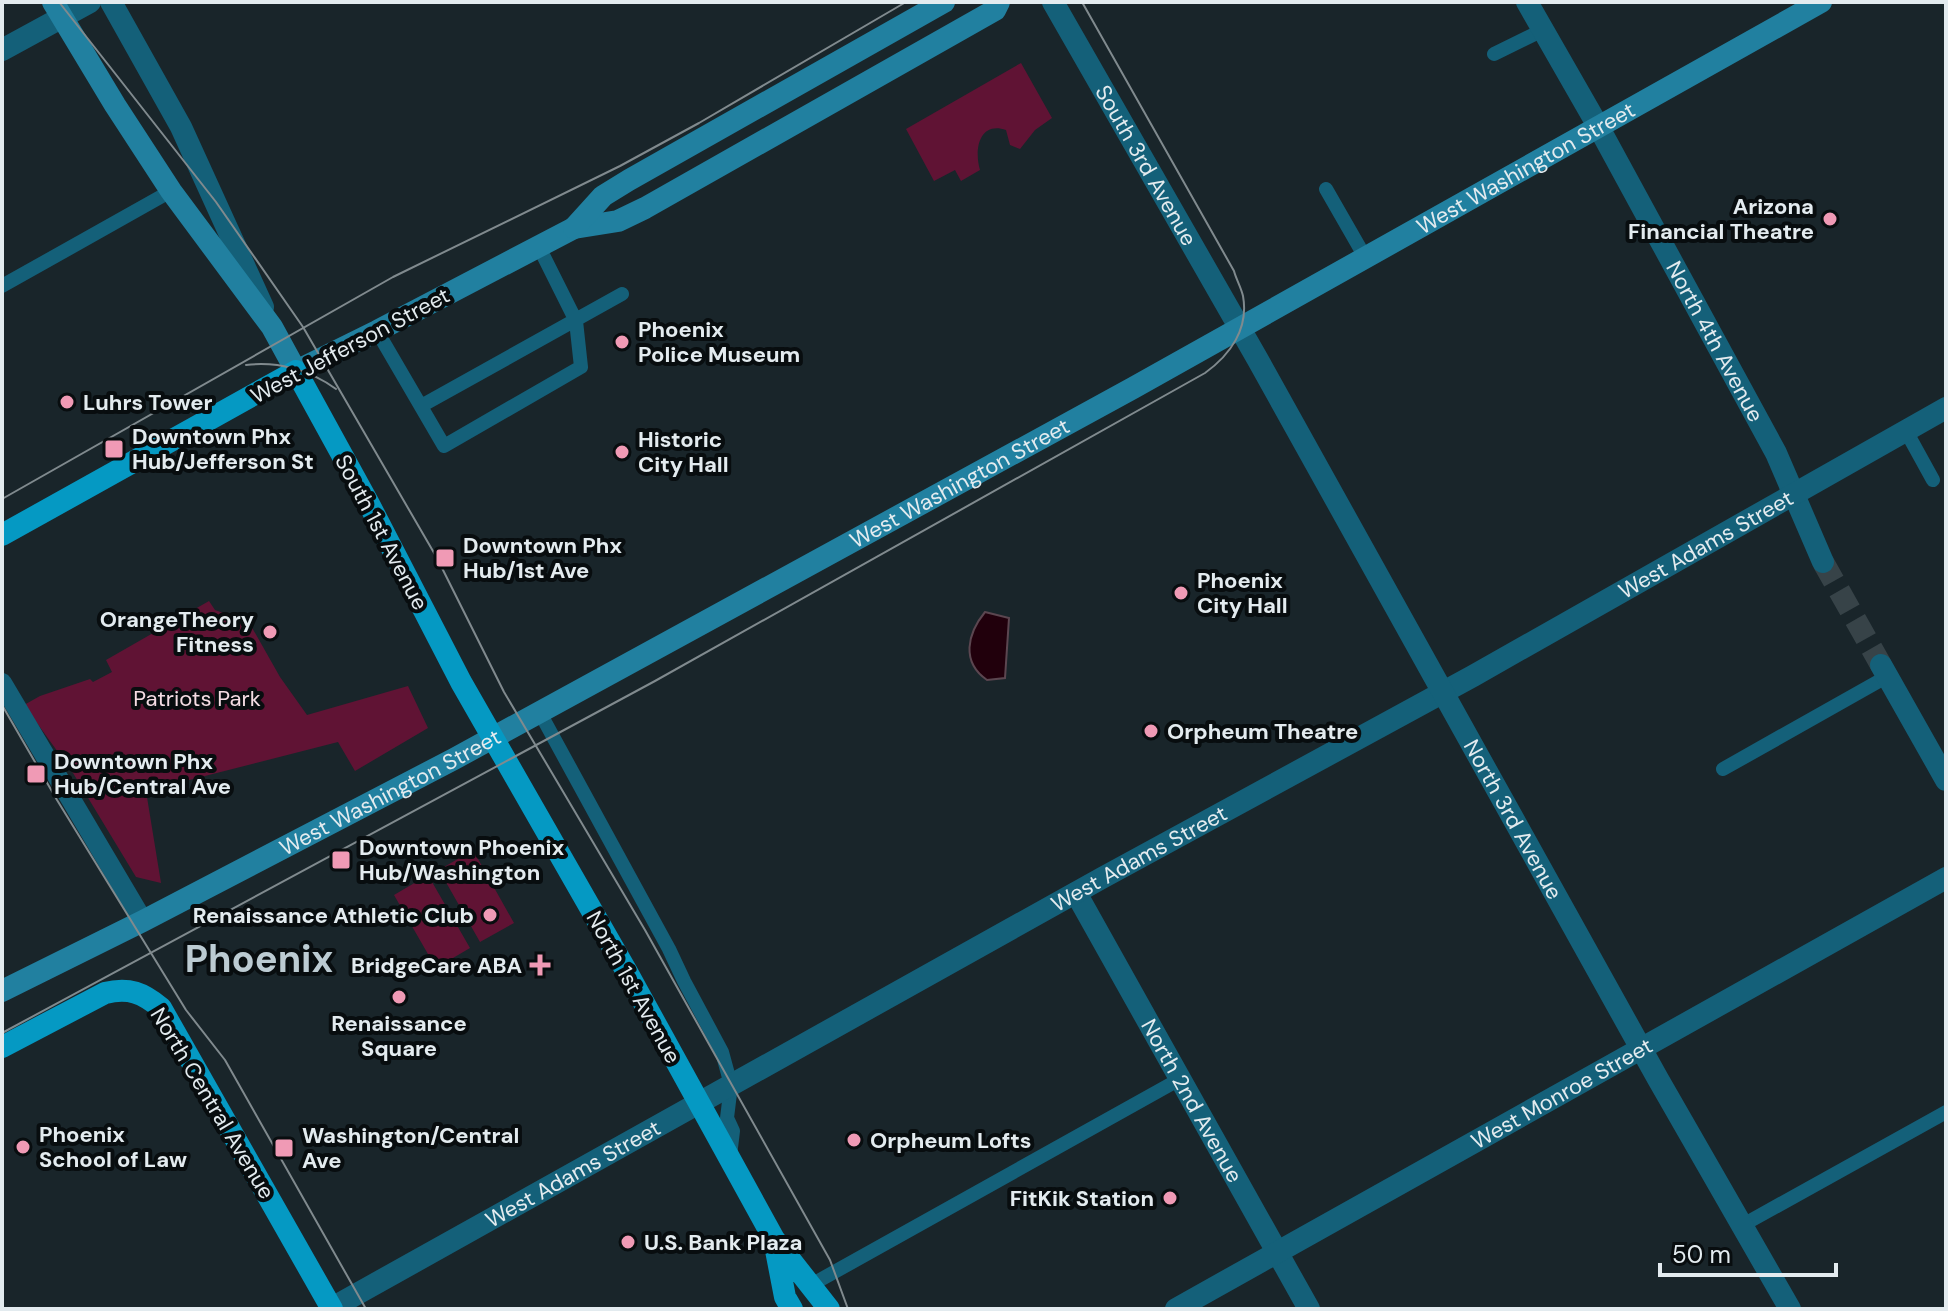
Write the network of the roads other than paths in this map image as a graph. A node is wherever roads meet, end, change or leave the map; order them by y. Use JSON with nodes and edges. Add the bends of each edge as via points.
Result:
{"nodes":[{"id":1,"x":90,"y":2,"type":"edge"},
{"id":2,"x":111,"y":2,"type":"edge"},
{"id":3,"x":944,"y":2,"type":"edge"},
{"id":4,"x":999,"y":2,"type":"edge"},
{"id":5,"x":1053,"y":2,"type":"edge"},
{"id":6,"x":1527,"y":2,"type":"edge"},
{"id":7,"x":1821,"y":2,"type":"edge"},
{"id":8,"x":58,"y":10,"type":"edge"},
{"id":9,"x":1543,"y":30,"type":"junction"},
{"id":10,"x":2,"y":50,"type":"edge"},
{"id":11,"x":1494,"y":54,"type":"dead end"},
{"id":12,"x":1598,"y":126,"type":"junction"},
{"id":13,"x":1326,"y":189,"type":"dead end"},
{"id":14,"x":171,"y":191,"type":"junction"},
{"id":15,"x":574,"y":228,"type":"junction"},
{"id":16,"x":538,"y":245,"type":"junction"},
{"id":17,"x":1365,"y":257,"type":"junction"},
{"id":18,"x":2,"y":286,"type":"edge"},
{"id":19,"x":622,"y":294,"type":"dead end"},
{"id":20,"x":576,"y":321,"type":"junction"},
{"id":21,"x":272,"y":327,"type":"junction"},
{"id":22,"x":1240,"y":328,"type":"junction"},
{"id":23,"x":377,"y":331,"type":"junction"},
{"id":24,"x":296,"y":371,"type":"junction"},
{"id":25,"x":421,"y":406,"type":"junction"},
{"id":26,"x":1946,"y":408,"type":"edge"},
{"id":27,"x":1906,"y":431,"type":"junction"},
{"id":28,"x":1933,"y":480,"type":"dead end"},
{"id":29,"x":1793,"y":495,"type":"junction"},
{"id":30,"x":2,"y":535,"type":"edge"},
{"id":31,"x":1823,"y":562,"type":"tunnel mouth"},
{"id":32,"x":1884,"y":670,"type":"joint"},
{"id":33,"x":2,"y":683,"type":"edge"},
{"id":34,"x":1444,"y":692,"type":"junction"},
{"id":35,"x":539,"y":711,"type":"junction"},
{"id":36,"x":493,"y":737,"type":"junction"},
{"id":37,"x":1723,"y":769,"type":"dead end"},
{"id":38,"x":1946,"y":780,"type":"edge"},
{"id":39,"x":1946,"y":878,"type":"edge"},
{"id":40,"x":1076,"y":893,"type":"junction"},
{"id":41,"x":143,"y":921,"type":"junction"},
{"id":42,"x":2,"y":991,"type":"edge"},
{"id":43,"x":2,"y":1047,"type":"edge"},
{"id":44,"x":1642,"y":1049,"type":"junction"},
{"id":45,"x":1180,"y":1079,"type":"junction"},
{"id":46,"x":731,"y":1085,"type":"junction"},
{"id":47,"x":699,"y":1104,"type":"junction"},
{"id":48,"x":1946,"y":1112,"type":"edge"},
{"id":49,"x":730,"y":1157,"type":"junction"},
{"id":50,"x":1741,"y":1226,"type":"junction"},
{"id":51,"x":774,"y":1239,"type":"junction"},
{"id":52,"x":1277,"y":1253,"type":"junction"},
{"id":53,"x":811,"y":1285,"type":"junction"},
{"id":54,"x":331,"y":1309,"type":"edge"},
{"id":55,"x":792,"y":1309,"type":"edge"},
{"id":56,"x":829,"y":1309,"type":"edge"},
{"id":57,"x":1176,"y":1309,"type":"edge"},
{"id":58,"x":1309,"y":1309,"type":"edge"},
{"id":59,"x":1790,"y":1309,"type":"edge"}],
"edges":[{"from":1,"to":8,"type":"street"},
{"from":2,"to":21,"type":"street","name":"South 1st Avenue","via":[[181,127]]},
{"from":3,"to":15,"type":"main road","name":"West Jefferson Street","via":[[629,180],[603,196]]},
{"from":4,"to":15,"type":"main road","name":"West Jefferson Street","via":[[995,10],[645,208],[618,221]]},
{"from":5,"to":22,"type":"street","name":"South 3rd Avenue"},
{"from":6,"to":9,"type":"street","name":"North 4th Avenue"},
{"from":7,"to":12,"type":"main road","name":"West Washington Street"},
{"from":8,"to":10,"type":"street"},
{"from":8,"to":14,"type":"main road","name":"South 1st Avenue"},
{"from":9,"to":11,"type":"lane"},
{"from":9,"to":12,"type":"street","name":"North 4th Avenue"},
{"from":12,"to":17,"type":"main road","name":"West Washington Street"},
{"from":12,"to":29,"type":"street","name":"North 4th Avenue","via":[[1776,453]]},
{"from":13,"to":17,"type":"lane"},
{"from":14,"to":18,"type":"lane"},
{"from":14,"to":21,"type":"main road","name":"South 1st Avenue"},
{"from":15,"to":16,"type":"main road","name":"West Jefferson Street"},
{"from":16,"to":20,"type":"lane"},
{"from":16,"to":23,"type":"main road","name":"West Jefferson Street"},
{"from":17,"to":22,"type":"main road","name":"West Washington Street"},
{"from":19,"to":20,"type":"lane"},
{"from":20,"to":25,"type":"lane"},
{"from":20,"to":25,"type":"lane","via":[[581,367],[444,446]]},
{"from":21,"to":24,"type":"main road","name":"South 1st Avenue"},
{"from":22,"to":34,"type":"street","name":"North 3rd Avenue"},
{"from":22,"to":35,"type":"main road","name":"West Washington Street"},
{"from":23,"to":24,"type":"main road","name":"West Jefferson Street"},
{"from":23,"to":25,"type":"lane"},
{"from":24,"to":30,"type":"main road","name":"West Jefferson Street"},
{"from":24,"to":36,"type":"main road","name":"South 1st Avenue"},
{"from":26,"to":27,"type":"street","name":"West Adams Street"},
{"from":27,"to":28,"type":"lane"},
{"from":27,"to":29,"type":"street","name":"West Adams Street"},
{"from":29,"to":31,"type":"street","name":"North 4th Avenue"},
{"from":29,"to":34,"type":"street","name":"West Adams Street"},
{"from":32,"to":37,"type":"lane"},
{"from":32,"to":38,"type":"street"},
{"from":33,"to":41,"type":"street"},
{"from":34,"to":40,"type":"street","name":"West Adams Street"},
{"from":34,"to":44,"type":"street","name":"North 3rd Avenue"},
{"from":35,"to":36,"type":"main road","name":"West Washington Street"},
{"from":35,"to":46,"type":"lane","via":[[722,1052]]},
{"from":36,"to":41,"type":"main road","name":"West Washington Street"},
{"from":36,"to":47,"type":"main road","name":"North 1st Avenue"},
{"from":39,"to":44,"type":"street","name":"West Monroe Street"},
{"from":40,"to":45,"type":"street","name":"North 2nd Avenue"},
{"from":40,"to":46,"type":"street","name":"West Adams Street"},
{"from":41,"to":42,"type":"main road","name":"West Washington Street"},
{"from":43,"to":54,"type":"main road","name":"North Central Avenue","via":[[105,993],[145,995],[161,1008]]},
{"from":44,"to":50,"type":"street","name":"North 3rd Avenue"},
{"from":44,"to":52,"type":"street","name":"West Monroe Street"},
{"from":45,"to":52,"type":"street","name":"North 2nd Avenue"},
{"from":45,"to":53,"type":"lane"},
{"from":46,"to":47,"type":"street","name":"West Adams Street"},
{"from":46,"to":49,"type":"lane"},
{"from":47,"to":49,"type":"main road","name":"North 1st Avenue"},
{"from":47,"to":54,"type":"street","name":"West Adams Street"},
{"from":48,"to":50,"type":"lane"},
{"from":49,"to":51,"type":"main road","name":"North 1st Avenue"},
{"from":50,"to":59,"type":"street","name":"North 3rd Avenue"},
{"from":51,"to":53,"type":"main road","name":"North 1st Avenue"},
{"from":51,"to":55,"type":"main road","name":"North 1st Avenue"},
{"from":52,"to":57,"type":"street","name":"West Monroe Street"},
{"from":52,"to":58,"type":"street","name":"North 2nd Avenue"},
{"from":53,"to":56,"type":"main road","name":"North 1st Avenue"}]}
